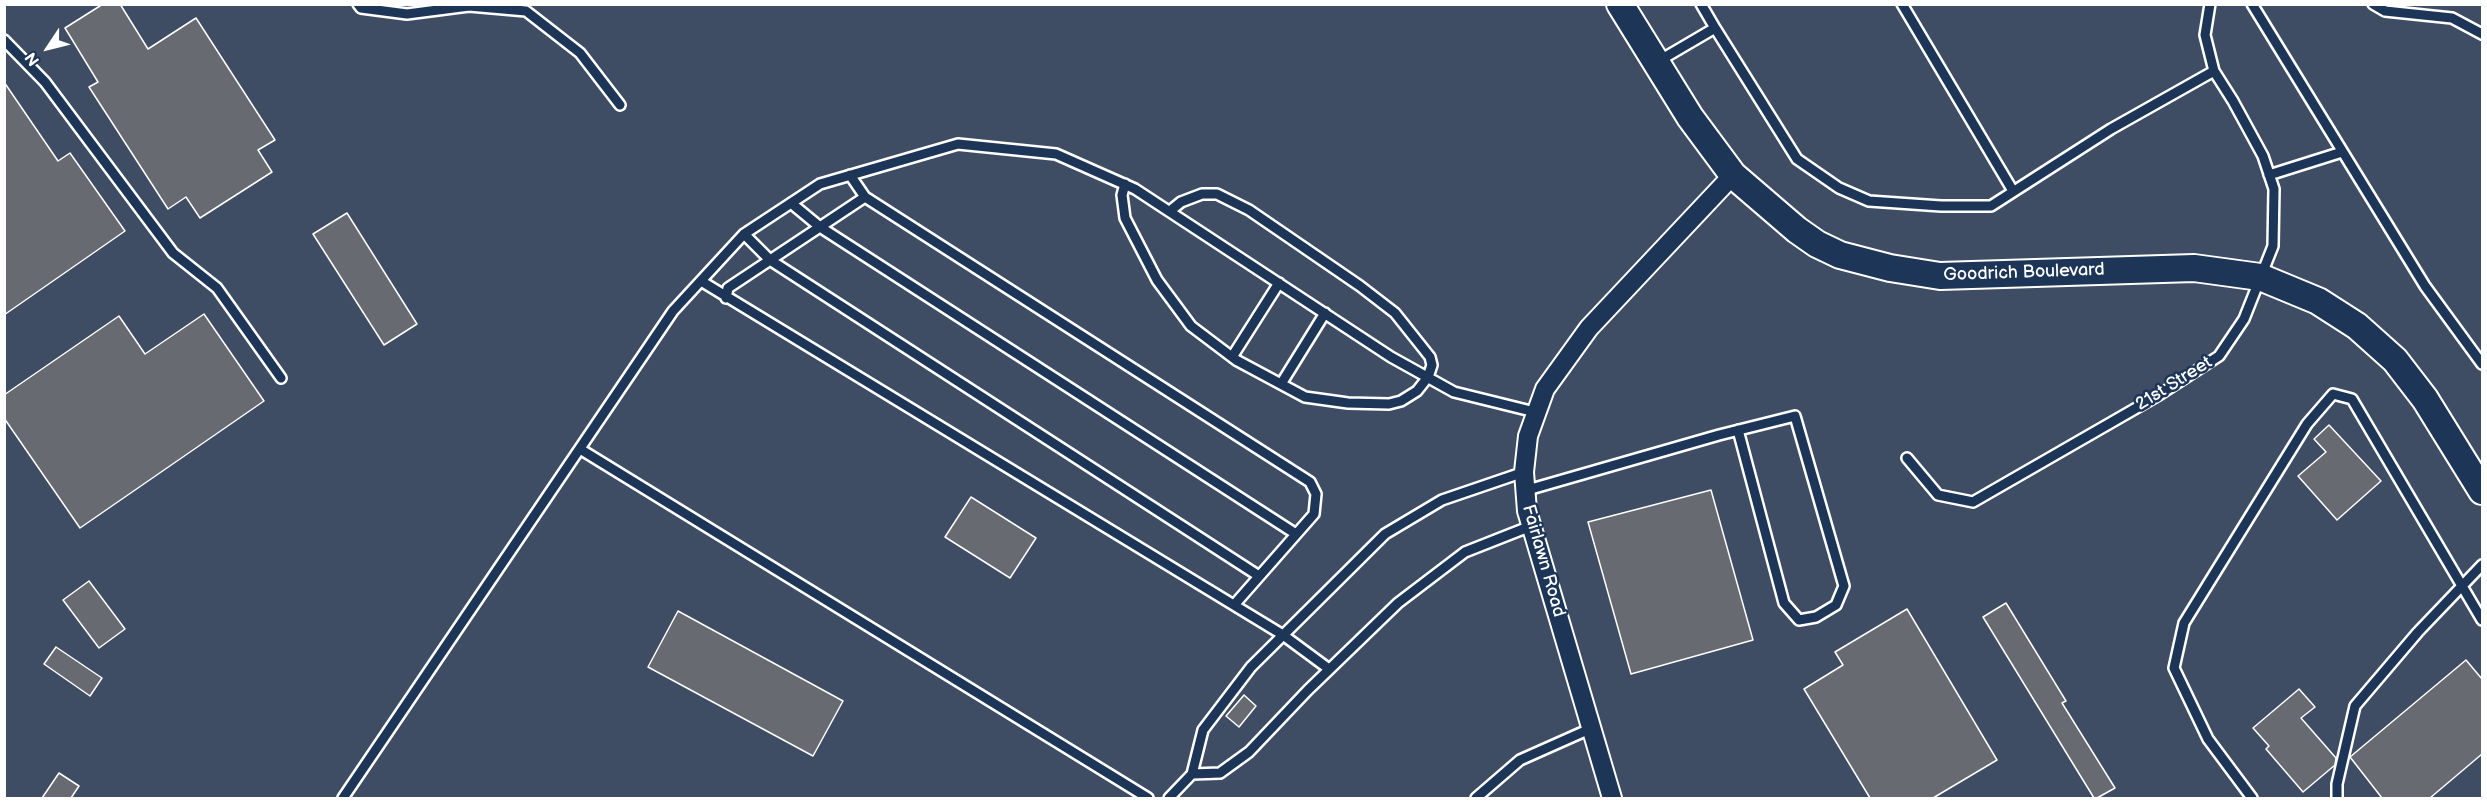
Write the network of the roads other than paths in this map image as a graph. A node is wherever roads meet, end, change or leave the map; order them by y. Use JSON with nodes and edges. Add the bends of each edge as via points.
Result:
{"nodes":[{"id":1,"x":358,"y":4,"type":"edge"},
{"id":2,"x":1620,"y":4,"type":"edge"},
{"id":3,"x":1701,"y":4,"type":"edge"},
{"id":4,"x":1902,"y":4,"type":"edge"},
{"id":5,"x":2210,"y":4,"type":"edge"},
{"id":6,"x":2252,"y":4,"type":"edge"},
{"id":7,"x":2373,"y":4,"type":"edge"},
{"id":8,"x":1715,"y":28,"type":"junction"},
{"id":9,"x":2482,"y":34,"type":"edge"},
{"id":10,"x":4,"y":40,"type":"edge"},
{"id":11,"x":1655,"y":63,"type":"junction"},
{"id":12,"x":2214,"y":70,"type":"junction"},
{"id":13,"x":620,"y":105,"type":"dead end"},
{"id":14,"x":2342,"y":152,"type":"junction"},
{"id":15,"x":850,"y":175,"type":"junction"},
{"id":16,"x":1733,"y":175,"type":"junction"},
{"id":17,"x":2270,"y":175,"type":"junction"},
{"id":18,"x":1125,"y":184,"type":"junction"},
{"id":19,"x":2013,"y":191,"type":"junction"},
{"id":20,"x":865,"y":197,"type":"junction"},
{"id":21,"x":791,"y":203,"type":"junction"},
{"id":22,"x":1170,"y":211,"type":"junction"},
{"id":23,"x":820,"y":227,"type":"junction"},
{"id":24,"x":744,"y":234,"type":"junction"},
{"id":25,"x":770,"y":260,"type":"junction"},
{"id":26,"x":2260,"y":278,"type":"junction"},
{"id":27,"x":701,"y":281,"type":"junction"},
{"id":28,"x":1279,"y":283,"type":"junction"},
{"id":29,"x":726,"y":297,"type":"junction"},
{"id":30,"x":1325,"y":313,"type":"junction"},
{"id":31,"x":1232,"y":357,"type":"junction"},
{"id":32,"x":2482,"y":364,"type":"edge"},
{"id":33,"x":1428,"y":377,"type":"junction"},
{"id":34,"x":281,"y":378,"type":"dead end"},
{"id":35,"x":1281,"y":384,"type":"junction"},
{"id":36,"x":1535,"y":412,"type":"junction"},
{"id":37,"x":1738,"y":430,"type":"junction"},
{"id":38,"x":580,"y":449,"type":"junction"},
{"id":39,"x":1907,"y":458,"type":"dead end"},
{"id":40,"x":1524,"y":472,"type":"junction"},
{"id":41,"x":1524,"y":491,"type":"junction"},
{"id":42,"x":2482,"y":491,"type":"edge"},
{"id":43,"x":1532,"y":526,"type":"junction"},
{"id":44,"x":1296,"y":534,"type":"junction"},
{"id":45,"x":2482,"y":565,"type":"edge"},
{"id":46,"x":1259,"y":576,"type":"junction"},
{"id":47,"x":2462,"y":584,"type":"junction"},
{"id":48,"x":1234,"y":605,"type":"junction"},
{"id":49,"x":2482,"y":620,"type":"edge"},
{"id":50,"x":1283,"y":635,"type":"junction"},
{"id":51,"x":1329,"y":669,"type":"junction"},
{"id":52,"x":1592,"y":728,"type":"junction"},
{"id":53,"x":1192,"y":774,"type":"junction"},
{"id":54,"x":343,"y":798,"type":"edge"},
{"id":55,"x":1148,"y":798,"type":"edge"},
{"id":56,"x":1169,"y":798,"type":"edge"},
{"id":57,"x":1476,"y":798,"type":"edge"},
{"id":58,"x":1612,"y":798,"type":"edge"},
{"id":59,"x":2252,"y":798,"type":"edge"},
{"id":60,"x":2337,"y":798,"type":"edge"}],
"edges":[{"from":1,"to":13,"type":"lane","via":[[361,8],[407,14],[469,6],[526,11],[580,53]]},
{"from":2,"to":11,"type":"street","name":"Goodrich Boulevard"},
{"from":3,"to":8,"type":"lane"},
{"from":4,"to":19,"type":"lane"},
{"from":5,"to":12,"type":"lane","name":"21st Street","via":[[2205,35]]},
{"from":6,"to":14,"type":"lane"},
{"from":7,"to":9,"type":"lane","via":[[2385,11],[2452,18]]},
{"from":8,"to":11,"type":"lane"},
{"from":8,"to":19,"type":"lane","via":[[1797,159],[1839,188],[1869,201],[1941,206],[1991,206]]},
{"from":10,"to":34,"type":"lane","via":[[45,82],[173,253],[217,288]]},
{"from":11,"to":16,"type":"street","name":"Goodrich Boulevard"},
{"from":12,"to":17,"type":"lane","name":"21st Street"},
{"from":12,"to":19,"type":"lane","via":[[2110,129]]},
{"from":14,"to":17,"type":"lane"},
{"from":14,"to":32,"type":"lane","via":[[2425,286]]},
{"from":15,"to":18,"type":"lane","via":[[958,144],[1056,154]]},
{"from":15,"to":20,"type":"lane"},
{"from":15,"to":21,"type":"lane","via":[[820,184]]},
{"from":16,"to":26,"type":"street","name":"Goodrich Boulevard","via":[[1817,244],[1840,255],[1890,268],[1950,276],[2194,268]]},
{"from":16,"to":36,"type":"street","name":"Fairlawn Road","via":[[1589,328],[1559,368]]},
{"from":17,"to":26,"type":"lane","name":"21st Street","via":[[2274,195],[2272,246]]},
{"from":18,"to":22,"type":"lane"},
{"from":18,"to":31,"type":"lane","via":[[1125,218],[1157,280],[1191,326]]},
{"from":20,"to":23,"type":"lane"},
{"from":20,"to":44,"type":"lane","via":[[1310,482],[1317,505]]},
{"from":21,"to":23,"type":"lane"},
{"from":21,"to":24,"type":"lane"},
{"from":22,"to":28,"type":"lane"},
{"from":22,"to":33,"type":"lane","via":[[1202,194],[1217,194],[1249,210],[1395,313],[1430,357]]},
{"from":23,"to":25,"type":"lane"},
{"from":23,"to":44,"type":"lane"},
{"from":24,"to":25,"type":"lane"},
{"from":24,"to":27,"type":"lane"},
{"from":25,"to":29,"type":"lane","via":[[728,288]]},
{"from":25,"to":46,"type":"lane"},
{"from":26,"to":39,"type":"lane","name":"21st Street","via":[[2244,320],[2219,356],[1973,502],[1938,495]]},
{"from":26,"to":42,"type":"street","via":[[2318,301],[2357,326],[2395,360],[2425,399]]},
{"from":27,"to":29,"type":"lane"},
{"from":27,"to":38,"type":"lane","via":[[673,311]]},
{"from":28,"to":30,"type":"lane"},
{"from":28,"to":31,"type":"lane"},
{"from":29,"to":48,"type":"lane"},
{"from":30,"to":33,"type":"lane"},
{"from":30,"to":35,"type":"lane"},
{"from":31,"to":35,"type":"lane"},
{"from":33,"to":35,"type":"lane","via":[[1417,392],[1389,404],[1305,397]]},
{"from":33,"to":36,"type":"lane","via":[[1454,392]]},
{"from":36,"to":40,"type":"street","name":"Fairlawn Road"},
{"from":37,"to":37,"type":"lane","via":[[1794,416],[1844,586],[1836,605],[1816,617],[1799,621],[1784,603]]},
{"from":37,"to":41,"type":"lane"},
{"from":38,"to":54,"type":"lane"},
{"from":38,"to":55,"type":"lane"},
{"from":40,"to":41,"type":"street","name":"Fairlawn Road"},
{"from":40,"to":50,"type":"lane","via":[[1442,500],[1385,534]]},
{"from":41,"to":43,"type":"street","name":"Fairlawn Road"},
{"from":43,"to":51,"type":"lane","via":[[1465,552],[1398,603]]},
{"from":43,"to":52,"type":"street","name":"Fairlawn Road"},
{"from":44,"to":46,"type":"lane"},
{"from":45,"to":47,"type":"lane"},
{"from":46,"to":48,"type":"lane"},
{"from":47,"to":49,"type":"lane"},
{"from":47,"to":59,"type":"lane","via":[[2352,399],[2333,394],[2307,424],[2184,623],[2174,669],[2208,739]]},
{"from":47,"to":60,"type":"lane","via":[[2355,706]]},
{"from":48,"to":50,"type":"lane"},
{"from":50,"to":51,"type":"lane"},
{"from":50,"to":53,"type":"lane","via":[[1251,667],[1203,730]]},
{"from":51,"to":53,"type":"lane","via":[[1249,753],[1220,773]]},
{"from":52,"to":57,"type":"lane","via":[[1520,760]]},
{"from":52,"to":58,"type":"street","name":"Fairlawn Road"},
{"from":53,"to":56,"type":"lane"}]}
